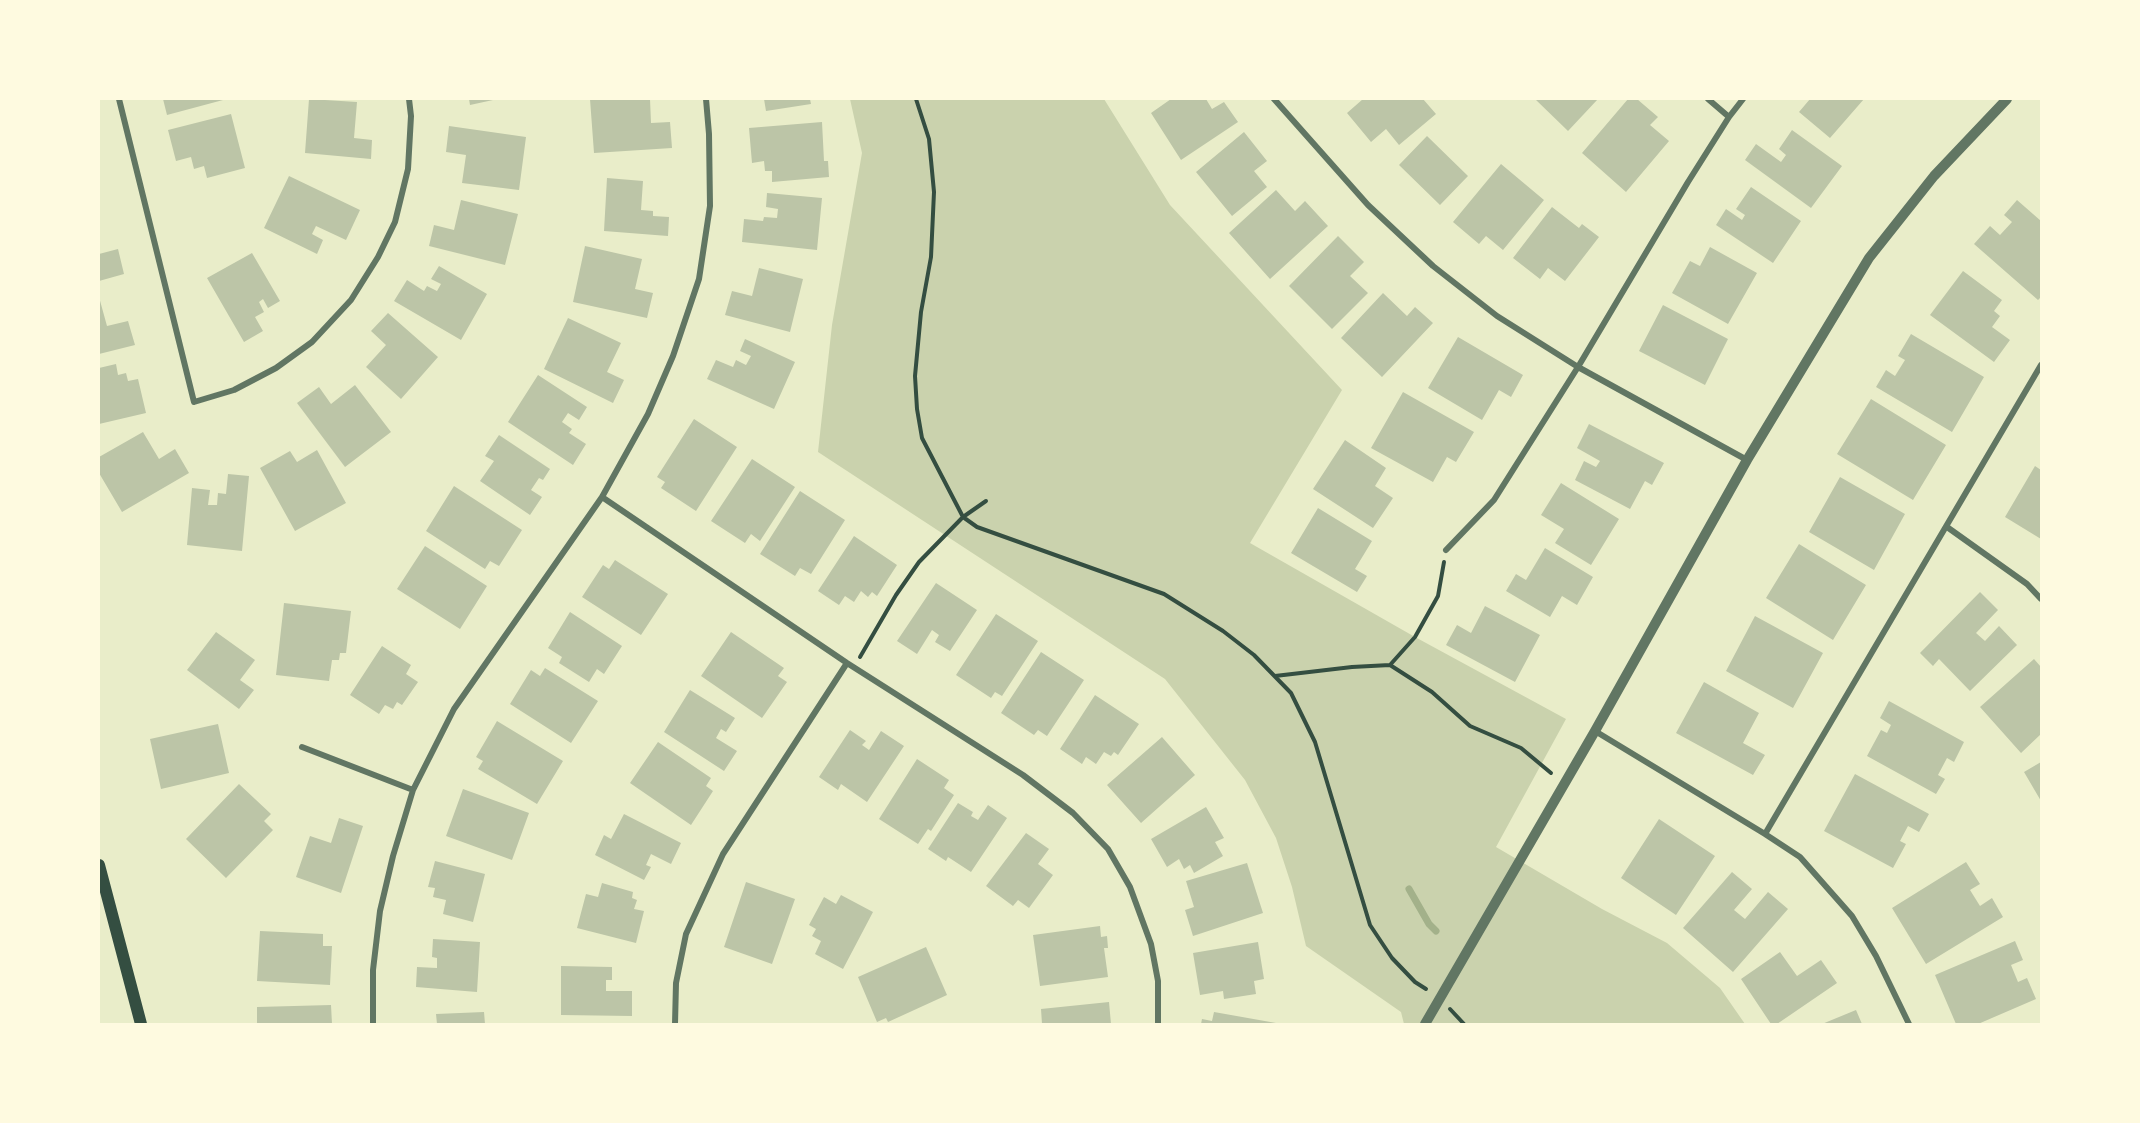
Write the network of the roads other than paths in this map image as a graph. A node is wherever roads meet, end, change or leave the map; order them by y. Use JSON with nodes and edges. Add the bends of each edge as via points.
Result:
{"nodes":[{"id":1,"x":119,"y":99,"type":"edge"},
{"id":2,"x":409,"y":99,"type":"edge"},
{"id":3,"x":706,"y":99,"type":"edge"},
{"id":4,"x":1274,"y":99,"type":"edge"},
{"id":5,"x":1708,"y":99,"type":"edge"},
{"id":6,"x":1743,"y":99,"type":"edge"},
{"id":7,"x":2007,"y":99,"type":"edge"},
{"id":8,"x":1729,"y":117,"type":"junction"},
{"id":9,"x":2041,"y":365,"type":"edge"},
{"id":10,"x":1578,"y":367,"type":"junction"},
{"id":11,"x":1747,"y":460,"type":"junction"},
{"id":12,"x":602,"y":497,"type":"junction"},
{"id":13,"x":1947,"y":527,"type":"junction"},
{"id":14,"x":1446,"y":550,"type":"road end"},
{"id":15,"x":2041,"y":599,"type":"edge"},
{"id":16,"x":847,"y":663,"type":"junction"},
{"id":17,"x":1594,"y":731,"type":"junction"},
{"id":18,"x":302,"y":747,"type":"dead end"},
{"id":19,"x":414,"y":790,"type":"junction"},
{"id":20,"x":1765,"y":834,"type":"junction"},
{"id":21,"x":99,"y":866,"type":"edge"},
{"id":22,"x":141,"y":1024,"type":"edge"},
{"id":23,"x":373,"y":1024,"type":"edge"},
{"id":24,"x":675,"y":1024,"type":"edge"},
{"id":25,"x":1158,"y":1024,"type":"edge"},
{"id":26,"x":1425,"y":1024,"type":"edge"},
{"id":27,"x":1909,"y":1024,"type":"edge"}],
"edges":[{"from":1,"to":2,"type":"street","via":[[194,402],[234,390],[276,368],[312,342],[351,300],[395,222],[408,169]]},
{"from":3,"to":12,"type":"street","via":[[710,206],[699,279],[648,414]]},
{"from":4,"to":10,"type":"street","via":[[1368,205],[1433,266],[1497,316]]},
{"from":5,"to":8,"type":"street"},
{"from":6,"to":8,"type":"street"},
{"from":7,"to":11,"type":"street","via":[[1934,176],[1869,258]]},
{"from":8,"to":10,"type":"street"},
{"from":9,"to":13,"type":"street"},
{"from":10,"to":11,"type":"street"},
{"from":10,"to":14,"type":"street","via":[[1494,500]]},
{"from":11,"to":17,"type":"street"},
{"from":12,"to":16,"type":"street"},
{"from":12,"to":19,"type":"street","via":[[454,710]]},
{"from":13,"to":15,"type":"street","via":[[2027,584]]},
{"from":13,"to":20,"type":"street"},
{"from":16,"to":24,"type":"street","via":[[723,854],[686,934],[676,983]]},
{"from":16,"to":25,"type":"street","via":[[1023,775],[1073,813],[1108,849],[1130,887],[1151,945],[1158,981]]},
{"from":17,"to":20,"type":"street"},
{"from":17,"to":26,"type":"street"},
{"from":18,"to":19,"type":"street"},
{"from":19,"to":23,"type":"street","via":[[380,911],[373,970]]},
{"from":20,"to":27,"type":"street","via":[[1800,857],[1852,916]]},
{"from":21,"to":22,"type":"main road"}]}
